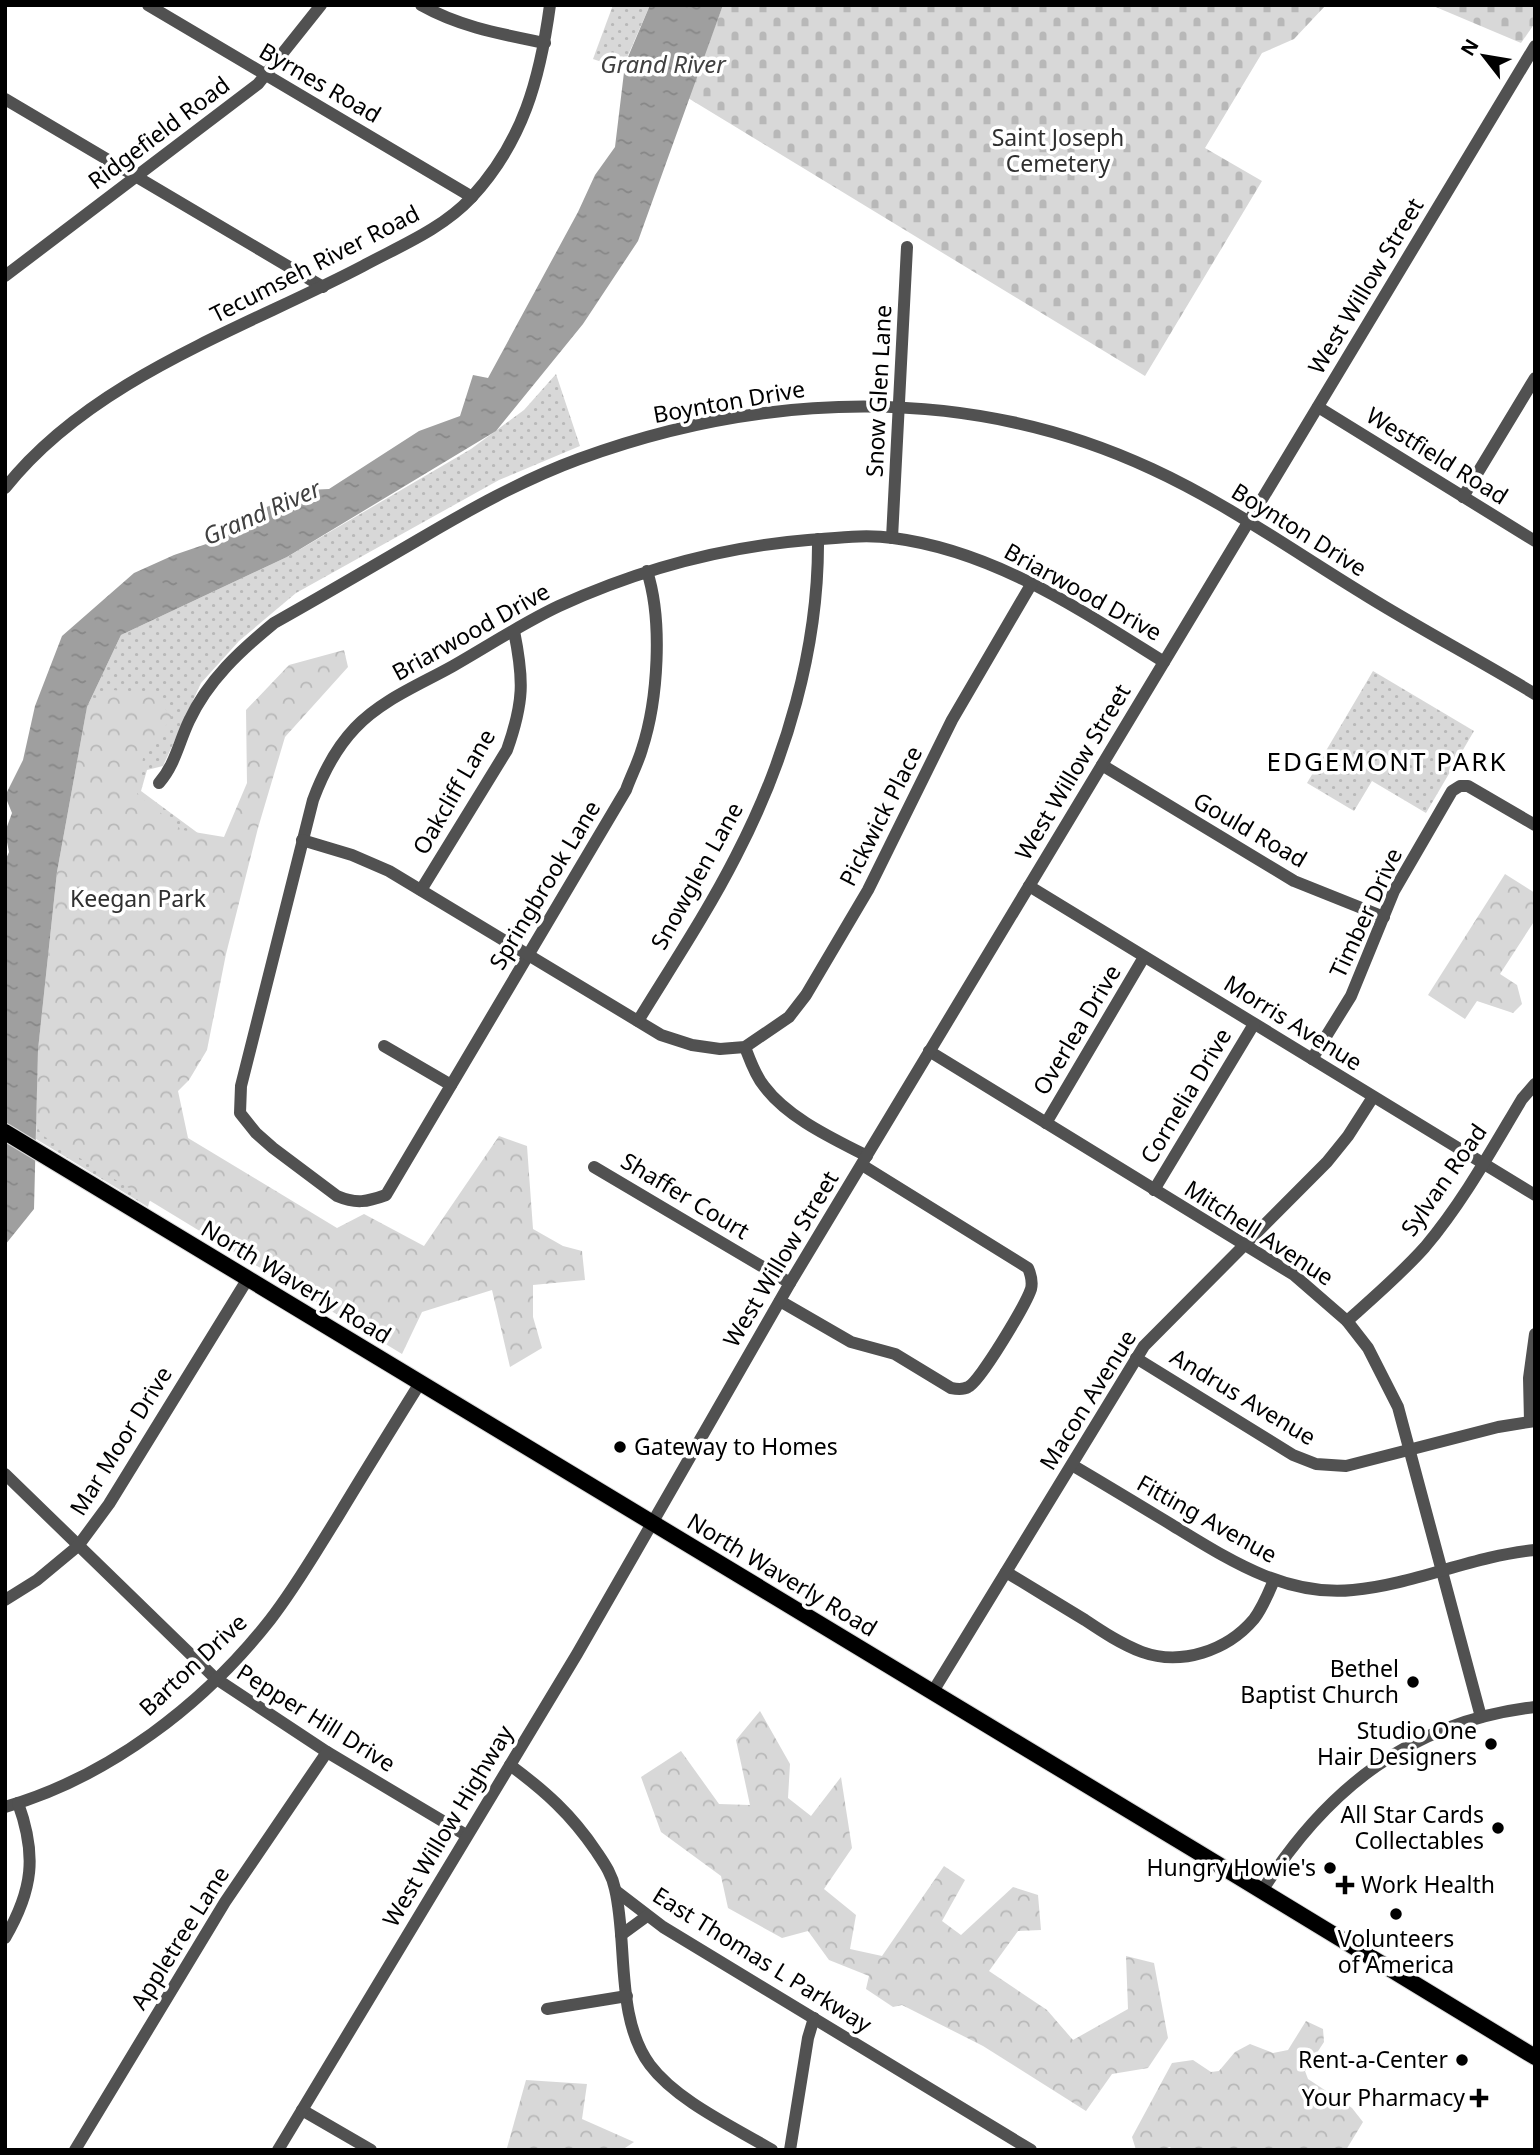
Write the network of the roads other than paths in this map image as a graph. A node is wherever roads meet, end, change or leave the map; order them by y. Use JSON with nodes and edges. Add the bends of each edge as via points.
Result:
{"nodes":[{"id":1,"x":148,"y":5,"type":"edge"},
{"id":2,"x":321,"y":5,"type":"edge"},
{"id":3,"x":421,"y":5,"type":"edge"},
{"id":4,"x":550,"y":5,"type":"edge"},
{"id":5,"x":545,"y":43,"type":"junction"},
{"id":6,"x":1533,"y":54,"type":"edge"},
{"id":7,"x":265,"y":76,"type":"junction"},
{"id":8,"x":5,"y":99,"type":"edge"},
{"id":9,"x":136,"y":176,"type":"junction"},
{"id":10,"x":472,"y":197,"type":"junction"},
{"id":11,"x":907,"y":247,"type":"dead end"},
{"id":12,"x":5,"y":276,"type":"edge"},
{"id":13,"x":323,"y":287,"type":"junction"},
{"id":14,"x":1535,"y":378,"type":"edge"},
{"id":15,"x":898,"y":406,"type":"junction"},
{"id":16,"x":1318,"y":407,"type":"junction"},
{"id":17,"x":5,"y":488,"type":"edge"},
{"id":18,"x":1463,"y":497,"type":"junction"},
{"id":19,"x":1248,"y":522,"type":"junction"},
{"id":20,"x":892,"y":538,"type":"junction"},
{"id":21,"x":818,"y":539,"type":"junction"},
{"id":22,"x":1535,"y":541,"type":"edge"},
{"id":23,"x":647,"y":571,"type":"junction"},
{"id":24,"x":1032,"y":583,"type":"junction"},
{"id":25,"x":514,"y":631,"type":"junction"},
{"id":26,"x":1164,"y":662,"type":"junction"},
{"id":27,"x":1535,"y":694,"type":"edge"},
{"id":28,"x":1102,"y":765,"type":"junction"},
{"id":29,"x":159,"y":783,"type":"dead end"},
{"id":30,"x":1535,"y":825,"type":"edge"},
{"id":31,"x":302,"y":840,"type":"junction"},
{"id":32,"x":1029,"y":886,"type":"junction"},
{"id":33,"x":421,"y":890,"type":"junction"},
{"id":34,"x":1384,"y":917,"type":"junction"},
{"id":35,"x":528,"y":955,"type":"junction"},
{"id":36,"x":1144,"y":957,"type":"junction"},
{"id":37,"x":638,"y":1021,"type":"junction"},
{"id":38,"x":1254,"y":1024,"type":"junction"},
{"id":39,"x":384,"y":1046,"type":"dead end"},
{"id":40,"x":745,"y":1047,"type":"junction"},
{"id":41,"x":929,"y":1051,"type":"junction"},
{"id":42,"x":1312,"y":1059,"type":"junction"},
{"id":43,"x":1535,"y":1083,"type":"edge"},
{"id":44,"x":451,"y":1085,"type":"junction"},
{"id":45,"x":1373,"y":1097,"type":"junction"},
{"id":46,"x":1046,"y":1123,"type":"junction"},
{"id":47,"x":5,"y":1132,"type":"edge"},
{"id":48,"x":864,"y":1161,"type":"junction"},
{"id":49,"x":1483,"y":1164,"type":"junction"},
{"id":50,"x":594,"y":1167,"type":"dead end"},
{"id":51,"x":1154,"y":1190,"type":"junction"},
{"id":52,"x":386,"y":1195,"type":"joint"},
{"id":53,"x":1535,"y":1195,"type":"edge"},
{"id":54,"x":1243,"y":1245,"type":"junction"},
{"id":55,"x":247,"y":1279,"type":"junction"},
{"id":56,"x":790,"y":1283,"type":"junction"},
{"id":57,"x":780,"y":1301,"type":"junction"},
{"id":58,"x":1347,"y":1321,"type":"junction"},
{"id":59,"x":1535,"y":1334,"type":"edge"},
{"id":60,"x":1136,"y":1359,"type":"junction"},
{"id":61,"x":420,"y":1382,"type":"junction"},
{"id":62,"x":1532,"y":1421,"type":"edge"},
{"id":63,"x":1410,"y":1451,"type":"junction"},
{"id":64,"x":1072,"y":1465,"type":"junction"},
{"id":65,"x":5,"y":1474,"type":"edge"},
{"id":66,"x":652,"y":1523,"type":"junction"},
{"id":67,"x":78,"y":1546,"type":"junction"},
{"id":68,"x":1535,"y":1550,"type":"edge"},
{"id":69,"x":1441,"y":1570,"type":"junction"},
{"id":70,"x":1006,"y":1572,"type":"junction"},
{"id":71,"x":1274,"y":1580,"type":"junction"},
{"id":72,"x":5,"y":1600,"type":"edge"},
{"id":73,"x":215,"y":1678,"type":"junction"},
{"id":74,"x":932,"y":1693,"type":"junction"},
{"id":75,"x":1535,"y":1707,"type":"edge"},
{"id":76,"x":1481,"y":1717,"type":"junction"},
{"id":77,"x":327,"y":1752,"type":"junction"},
{"id":78,"x":510,"y":1765,"type":"junction"},
{"id":79,"x":18,"y":1803,"type":"junction"},
{"id":80,"x":5,"y":1807,"type":"edge"},
{"id":81,"x":466,"y":1835,"type":"junction"},
{"id":82,"x":616,"y":1891,"type":"junction"},
{"id":83,"x":1262,"y":1891,"type":"junction"},
{"id":84,"x":647,"y":1916,"type":"junction"},
{"id":85,"x":621,"y":1935,"type":"junction"},
{"id":86,"x":5,"y":1938,"type":"edge"},
{"id":87,"x":627,"y":1996,"type":"junction"},
{"id":88,"x":547,"y":2009,"type":"dead end"},
{"id":89,"x":814,"y":2018,"type":"junction"},
{"id":90,"x":1535,"y":2057,"type":"edge"},
{"id":91,"x":302,"y":2110,"type":"junction"},
{"id":92,"x":75,"y":2150,"type":"edge"},
{"id":93,"x":278,"y":2150,"type":"edge"},
{"id":94,"x":371,"y":2150,"type":"edge"},
{"id":95,"x":772,"y":2150,"type":"edge"},
{"id":96,"x":790,"y":2150,"type":"edge"},
{"id":97,"x":1031,"y":2150,"type":"edge"}],
"edges":[{"from":1,"to":7,"type":"street","name":"Byrnes Road"},
{"from":2,"to":7,"type":"street","name":"Ridgefield Road"},
{"from":3,"to":5,"type":"street","via":[[471,28]]},
{"from":4,"to":5,"type":"street","name":"Tecumseh River Road"},
{"from":5,"to":10,"type":"street","name":"Tecumseh River Road","via":[[525,113],[509,145]]},
{"from":6,"to":16,"type":"street","name":"West Willow Street"},
{"from":7,"to":9,"type":"street","name":"Ridgefield Road"},
{"from":7,"to":10,"type":"street","name":"Byrnes Road"},
{"from":8,"to":9,"type":"street"},
{"from":9,"to":12,"type":"street","name":"Ridgefield Road"},
{"from":9,"to":13,"type":"street"},
{"from":10,"to":13,"type":"street","name":"Tecumseh River Road","via":[[430,230]]},
{"from":11,"to":15,"type":"street","name":"Snow Glen Lane"},
{"from":13,"to":17,"type":"street","name":"Tecumseh River Road","via":[[237,326],[127,385],[66,427]]},
{"from":14,"to":18,"type":"street"},
{"from":15,"to":19,"type":"street","name":"Boynton Drive","via":[[985,415],[1054,432],[1153,469]]},
{"from":15,"to":20,"type":"street","name":"Snow Glen Lane"},
{"from":15,"to":29,"type":"street","name":"Boynton Drive","via":[[779,410],[712,422],[633,441],[520,484],[274,623],[247,644],[197,705],[172,765]]},
{"from":16,"to":18,"type":"street","name":"Westfield Road"},
{"from":16,"to":19,"type":"street","name":"West Willow Street"},
{"from":18,"to":22,"type":"street","name":"Westfield Road"},
{"from":19,"to":26,"type":"street","name":"West Willow Street"},
{"from":19,"to":27,"type":"street","name":"Boynton Drive"},
{"from":20,"to":21,"type":"street","name":"Briarwood Drive"},
{"from":20,"to":24,"type":"street","name":"Briarwood Drive","via":[[976,557]]},
{"from":21,"to":23,"type":"street","name":"Briarwood Drive","via":[[736,549]]},
{"from":21,"to":37,"type":"street","name":"Snowglen Lane","via":[[810,634],[779,757],[736,856]]},
{"from":23,"to":25,"type":"street","name":"Briarwood Drive"},
{"from":23,"to":35,"type":"street","name":"Springbrook Lane","via":[[657,629],[656,672],[643,748],[626,790]]},
{"from":24,"to":26,"type":"street","name":"Briarwood Drive"},
{"from":24,"to":40,"type":"street","name":"Pickwick Place","via":[[952,720],[868,890],[806,995],[789,1017]]},
{"from":25,"to":31,"type":"street","name":"Briarwood Drive","via":[[387,703],[357,726],[324,771]]},
{"from":25,"to":33,"type":"street","name":"Oakcliff Lane","via":[[522,696],[507,750]]},
{"from":26,"to":28,"type":"street","name":"West Willow Street"},
{"from":28,"to":32,"type":"street","name":"West Willow Street"},
{"from":28,"to":34,"type":"street","name":"Gould Road","via":[[1284,876]]},
{"from":30,"to":34,"type":"street","name":"Timber Drive","via":[[1468,786],[1460,786],[1452,791],[1404,872]]},
{"from":31,"to":33,"type":"street","via":[[352,855]]},
{"from":31,"to":52,"type":"street","name":"Briarwood Drive","via":[[241,1086],[240,1113],[272,1148],[337,1196],[352,1203]]},
{"from":32,"to":36,"type":"street","name":"Morris Avenue"},
{"from":32,"to":41,"type":"street","name":"West Willow Street"},
{"from":33,"to":35,"type":"street"},
{"from":34,"to":42,"type":"street","name":"Timber Drive","via":[[1351,996]]},
{"from":35,"to":37,"type":"street"},
{"from":35,"to":44,"type":"street","name":"Springbrook Lane"},
{"from":36,"to":38,"type":"street","name":"Morris Avenue"},
{"from":36,"to":46,"type":"street","name":"Overlea Drive"},
{"from":37,"to":40,"type":"street","via":[[692,1045]]},
{"from":38,"to":42,"type":"street","name":"Morris Avenue"},
{"from":38,"to":51,"type":"street","name":"Cornelia Drive"},
{"from":39,"to":44,"type":"street"},
{"from":40,"to":48,"type":"street","via":[[763,1085],[776,1100]]},
{"from":41,"to":46,"type":"street","name":"Mitchell Avenue"},
{"from":41,"to":48,"type":"street","name":"West Willow Street"},
{"from":42,"to":45,"type":"street","name":"Morris Avenue"},
{"from":43,"to":49,"type":"street","name":"Sylvan Road"},
{"from":44,"to":52,"type":"street","name":"Springbrook Lane"},
{"from":45,"to":49,"type":"street","name":"Morris Avenue"},
{"from":45,"to":54,"type":"street","name":"Macon Avenue","via":[[1327,1162]]},
{"from":46,"to":51,"type":"street","name":"Mitchell Avenue"},
{"from":47,"to":55,"type":"main road","name":"North Waverly Road"},
{"from":48,"to":56,"type":"street","name":"West Willow Street"},
{"from":48,"to":57,"type":"street","via":[[1028,1268],[1032,1286],[1027,1300],[984,1371],[968,1387],[951,1388],[895,1354],[852,1342]]},
{"from":49,"to":53,"type":"street","name":"Morris Avenue"},
{"from":49,"to":58,"type":"street","name":"Sylvan Road","via":[[1425,1246]]},
{"from":50,"to":56,"type":"street","name":"Shaffer Court"},
{"from":51,"to":54,"type":"street","name":"Mitchell Avenue"},
{"from":54,"to":58,"type":"street","name":"Mitchell Avenue","via":[[1294,1275]]},
{"from":54,"to":60,"type":"street","name":"Macon Avenue","via":[[1157,1331]]},
{"from":55,"to":61,"type":"main road","name":"North Waverly Road"},
{"from":55,"to":67,"type":"street","name":"Mar Moor Drive","via":[[113,1498]]},
{"from":56,"to":57,"type":"street","name":"West Willow Street"},
{"from":57,"to":66,"type":"street","name":"West Willow Street"},
{"from":58,"to":63,"type":"street","name":"Mitchell Avenue","via":[[1383,1376],[1398,1407]]},
{"from":59,"to":62,"type":"street","via":[[1529,1378]]},
{"from":60,"to":63,"type":"street","name":"Andrus Avenue","via":[[1293,1455],[1316,1464],[1346,1466]]},
{"from":60,"to":64,"type":"street","name":"Macon Avenue"},
{"from":61,"to":66,"type":"main road","name":"North Waverly Road"},
{"from":61,"to":73,"type":"street","name":"Barton Drive","via":[[287,1597]]},
{"from":62,"to":63,"type":"street","name":"Andrus Avenue"},
{"from":63,"to":69,"type":"street","name":"Mitchell Avenue"},
{"from":64,"to":70,"type":"street","name":"Macon Avenue"},
{"from":64,"to":71,"type":"street","name":"Fitting Avenue","via":[[1231,1561]]},
{"from":65,"to":67,"type":"street","name":"Pepper Hill Drive"},
{"from":66,"to":74,"type":"main road","name":"North Waverly Road"},
{"from":66,"to":78,"type":"street","name":"West Willow Highway"},
{"from":67,"to":72,"type":"street","name":"Mar Moor Drive"},
{"from":67,"to":73,"type":"street","name":"Pepper Hill Drive"},
{"from":68,"to":69,"type":"street","name":"Fitting Avenue"},
{"from":69,"to":71,"type":"street","name":"Fitting Avenue","via":[[1352,1591]]},
{"from":69,"to":76,"type":"street","name":"Mitchell Avenue"},
{"from":70,"to":71,"type":"street","via":[[1122,1643],[1168,1658],[1217,1648],[1237,1634],[1254,1619]]},
{"from":70,"to":74,"type":"street","name":"Macon Avenue"},
{"from":73,"to":77,"type":"street","name":"Pepper Hill Drive"},
{"from":73,"to":79,"type":"street","name":"Barton Drive","via":[[140,1742],[84,1776]]},
{"from":74,"to":83,"type":"main road","name":"North Waverly Road"},
{"from":75,"to":76,"type":"street"},
{"from":76,"to":83,"type":"street","via":[[1407,1747],[1346,1788],[1308,1826]]},
{"from":77,"to":81,"type":"street","name":"Pepper Hill Drive"},
{"from":77,"to":92,"type":"street","name":"Appletree Lane","via":[[225,1902]]},
{"from":78,"to":81,"type":"street","name":"West Willow Highway"},
{"from":78,"to":82,"type":"street","name":"East Thomas L Parkway","via":[[573,1818],[610,1873]]},
{"from":79,"to":80,"type":"street","name":"Barton Drive"},
{"from":79,"to":86,"type":"street","via":[[30,1846],[29,1886]]},
{"from":81,"to":91,"type":"street","name":"West Willow Highway"},
{"from":82,"to":84,"type":"street","name":"East Thomas L Parkway"},
{"from":82,"to":85,"type":"street"},
{"from":83,"to":90,"type":"main road","name":"North Waverly Road"},
{"from":84,"to":85,"type":"street"},
{"from":84,"to":89,"type":"street","name":"East Thomas L Parkway"},
{"from":85,"to":87,"type":"street"},
{"from":87,"to":88,"type":"street"},
{"from":87,"to":95,"type":"street","via":[[638,2041],[659,2076]]},
{"from":89,"to":96,"type":"street"},
{"from":89,"to":97,"type":"street","name":"East Thomas L Parkway"},
{"from":91,"to":93,"type":"street","name":"West Willow Highway"},
{"from":91,"to":94,"type":"street"}]}
